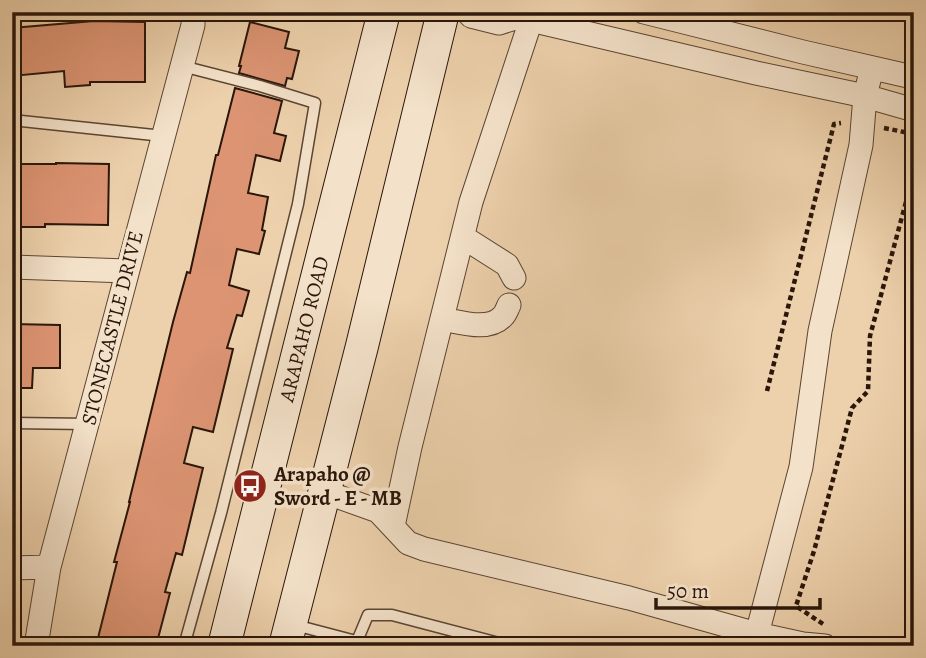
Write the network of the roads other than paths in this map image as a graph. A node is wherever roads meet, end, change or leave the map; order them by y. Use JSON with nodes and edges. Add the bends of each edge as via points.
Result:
{"nodes":[{"id":1,"x":193,"y":12,"type":"edge"},
{"id":2,"x":384,"y":12,"type":"edge"},
{"id":3,"x":443,"y":12,"type":"edge"},
{"id":4,"x":468,"y":12,"type":"edge"},
{"id":5,"x":643,"y":12,"type":"edge"},
{"id":6,"x":525,"y":15,"type":"edge"},
{"id":7,"x":181,"y":66,"type":"junction"},
{"id":8,"x":872,"y":68,"type":"junction"},
{"id":9,"x":914,"y":79,"type":"edge"},
{"id":10,"x":865,"y":96,"type":"junction"},
{"id":11,"x":914,"y":110,"type":"edge"},
{"id":12,"x":12,"y":120,"type":"edge"},
{"id":13,"x":163,"y":136,"type":"junction"},
{"id":14,"x":463,"y":237,"type":"junction"},
{"id":15,"x":12,"y":267,"type":"edge"},
{"id":16,"x":127,"y":271,"type":"junction"},
{"id":17,"x":514,"y":278,"type":"dead end"},
{"id":18,"x":509,"y":305,"type":"dead end"},
{"id":19,"x":442,"y":319,"type":"junction"},
{"id":20,"x":12,"y":423,"type":"edge"},
{"id":21,"x":88,"y":424,"type":"junction"},
{"id":22,"x":325,"y":492,"type":"junction"},
{"id":23,"x":393,"y":526,"type":"junction"},
{"id":24,"x":49,"y":566,"type":"junction"},
{"id":25,"x":12,"y":568,"type":"edge"},
{"id":26,"x":757,"y":634,"type":"junction"},
{"id":27,"x":288,"y":635,"type":"edge"},
{"id":28,"x":825,"y":636,"type":"edge"},
{"id":29,"x":356,"y":643,"type":"edge"},
{"id":30,"x":36,"y":646,"type":"edge"},
{"id":31,"x":184,"y":646,"type":"edge"},
{"id":32,"x":224,"y":646,"type":"edge"},
{"id":33,"x":510,"y":646,"type":"edge"}],
"edges":[{"from":1,"to":7,"type":"street","name":"STONECASTLE DRIVE"},
{"from":2,"to":32,"type":"main road","name":"ARAPAHO ROAD"},
{"from":3,"to":22,"type":"main road"},
{"from":4,"to":6,"type":"street","via":[[499,23]]},
{"from":5,"to":8,"type":"street"},
{"from":6,"to":10,"type":"street"},
{"from":6,"to":14,"type":"street"},
{"from":7,"to":13,"type":"street","name":"STONECASTLE DRIVE"},
{"from":7,"to":31,"type":"lane","via":[[315,103],[298,204]]},
{"from":8,"to":9,"type":"street"},
{"from":8,"to":10,"type":"street"},
{"from":10,"to":11,"type":"street"},
{"from":10,"to":26,"type":"street","via":[[861,145],[820,331],[801,467]]},
{"from":12,"to":13,"type":"lane"},
{"from":13,"to":16,"type":"street","name":"STONECASTLE DRIVE"},
{"from":14,"to":17,"type":"street","via":[[507,265]]},
{"from":14,"to":19,"type":"street"},
{"from":15,"to":16,"type":"street"},
{"from":16,"to":21,"type":"street","name":"STONECASTLE DRIVE"},
{"from":18,"to":19,"type":"street","via":[[494,322],[473,325]]},
{"from":19,"to":23,"type":"street"},
{"from":20,"to":21,"type":"lane"},
{"from":21,"to":24,"type":"street","name":"STONECASTLE DRIVE"},
{"from":22,"to":23,"type":"street","via":[[378,510]]},
{"from":22,"to":27,"type":"main road"},
{"from":23,"to":26,"type":"street","via":[[424,550],[629,598]]},
{"from":24,"to":25,"type":"street"},
{"from":24,"to":30,"type":"street","name":"STONECASTLE DRIVE"},
{"from":26,"to":28,"type":"street","via":[[803,644]]},
{"from":27,"to":29,"type":"lane"},
{"from":29,"to":33,"type":"lane","via":[[368,615],[392,615]]}]}
